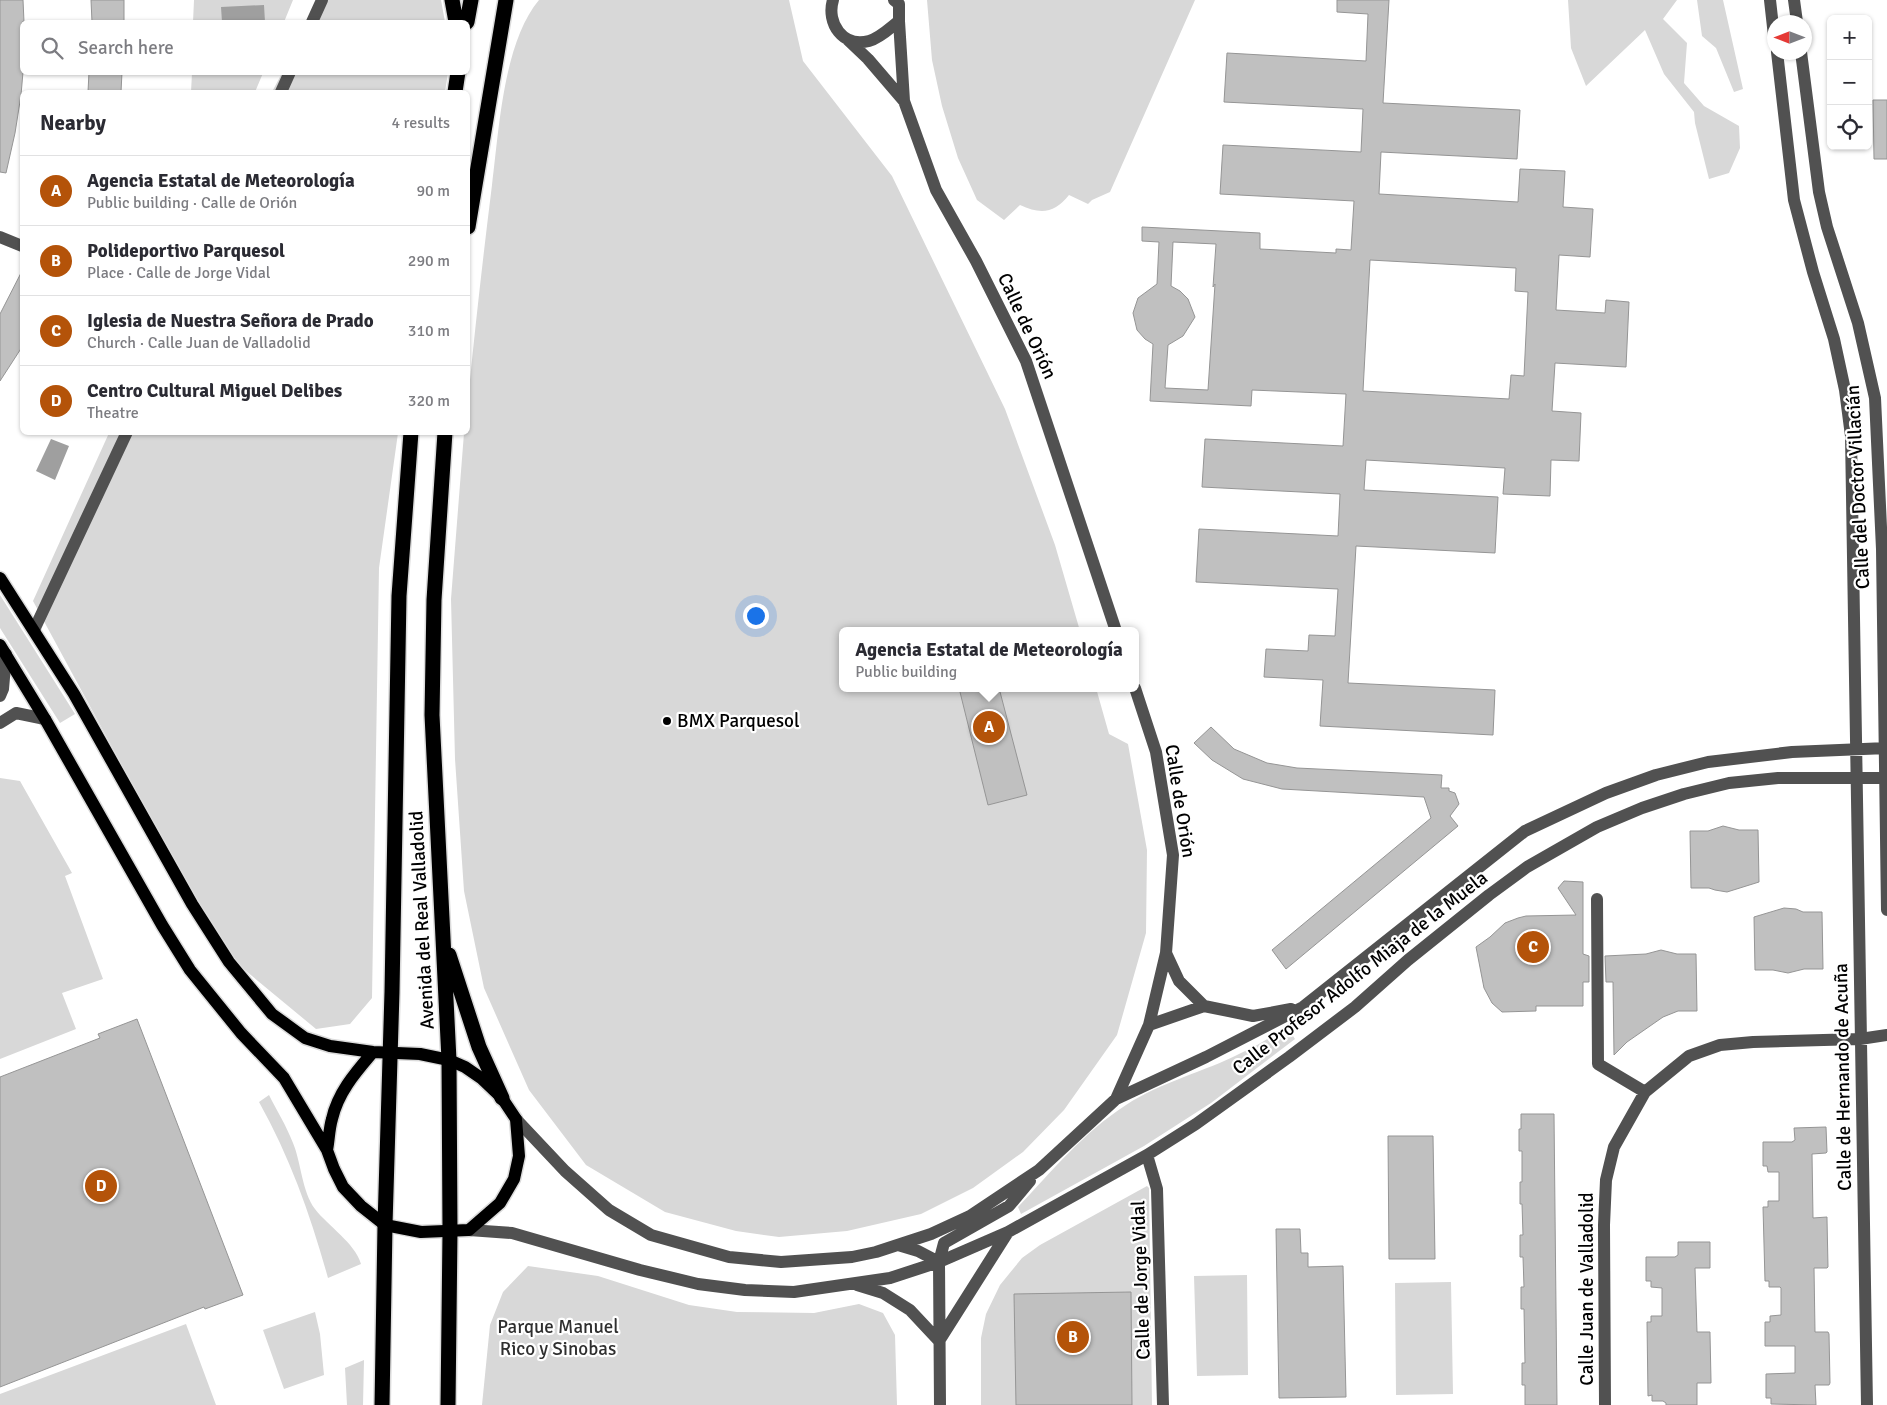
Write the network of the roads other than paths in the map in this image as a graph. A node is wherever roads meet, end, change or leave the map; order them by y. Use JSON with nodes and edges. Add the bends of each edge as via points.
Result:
{"nodes":[{"id":1,"x":322,"y":0,"type":"edge"},
{"id":2,"x":452,"y":0,"type":"edge"},
{"id":3,"x":471,"y":0,"type":"edge"},
{"id":4,"x":506,"y":0,"type":"edge"},
{"id":5,"x":833,"y":0,"type":"edge"},
{"id":6,"x":1770,"y":0,"type":"edge"},
{"id":7,"x":1794,"y":0,"type":"edge"},
{"id":8,"x":897,"y":1,"type":"edge"},
{"id":9,"x":1772,"y":15,"type":"edge"},
{"id":10,"x":1796,"y":15,"type":"edge"},
{"id":11,"x":313,"y":20,"type":"edge"},
{"id":12,"x":456,"y":20,"type":"edge"},
{"id":13,"x":467,"y":20,"type":"edge"},
{"id":14,"x":899,"y":21,"type":"junction"},
{"id":15,"x":846,"y":38,"type":"junction"},
{"id":16,"x":1777,"y":60,"type":"edge"},
{"id":17,"x":1801,"y":60,"type":"edge"},
{"id":18,"x":289,"y":75,"type":"edge"},
{"id":19,"x":458,"y":75,"type":"edge"},
{"id":20,"x":282,"y":90,"type":"edge"},
{"id":21,"x":455,"y":90,"type":"edge"},
{"id":22,"x":904,"y":101,"type":"junction"},
{"id":23,"x":470,"y":215,"type":"edge"},
{"id":24,"x":0,"y":237,"type":"edge"},
{"id":25,"x":20,"y":245,"type":"edge"},
{"id":26,"x":126,"y":435,"type":"edge"},
{"id":27,"x":411,"y":435,"type":"edge"},
{"id":28,"x":445,"y":435,"type":"edge"},
{"id":29,"x":0,"y":578,"type":"edge"},
{"id":30,"x":1115,"y":627,"type":"edge"},
{"id":31,"x":34,"y":630,"type":"junction"},
{"id":32,"x":3,"y":649,"type":"edge"},
{"id":33,"x":1136,"y":692,"type":"edge"},
{"id":34,"x":0,"y":696,"type":"edge"},
{"id":35,"x":45,"y":719,"type":"junction"},
{"id":36,"x":0,"y":723,"type":"edge"},
{"id":37,"x":1856,"y":748,"type":"junction"},
{"id":38,"x":1886,"y":748,"type":"edge"},
{"id":39,"x":1857,"y":777,"type":"junction"},
{"id":40,"x":1886,"y":778,"type":"edge"},
{"id":41,"x":1597,"y":899,"type":"dead end"},
{"id":42,"x":1887,"y":910,"type":"edge"},
{"id":43,"x":442,"y":931,"type":"junction"},
{"id":44,"x":1166,"y":953,"type":"junction"},
{"id":45,"x":1204,"y":1006,"type":"junction"},
{"id":46,"x":1303,"y":1007,"type":"junction"},
{"id":47,"x":1149,"y":1025,"type":"junction"},
{"id":48,"x":1887,"y":1035,"type":"edge"},
{"id":49,"x":1860,"y":1039,"type":"junction"},
{"id":50,"x":373,"y":1052,"type":"junction"},
{"id":51,"x":390,"y":1052,"type":"junction"},
{"id":52,"x":449,"y":1060,"type":"junction"},
{"id":53,"x":1645,"y":1092,"type":"junction"},
{"id":54,"x":502,"y":1098,"type":"junction"},
{"id":55,"x":1116,"y":1099,"type":"junction"},
{"id":56,"x":516,"y":1119,"type":"junction"},
{"id":57,"x":327,"y":1150,"type":"junction"},
{"id":58,"x":1147,"y":1155,"type":"junction"},
{"id":59,"x":1039,"y":1170,"type":"junction"},
{"id":60,"x":385,"y":1225,"type":"junction"},
{"id":61,"x":469,"y":1230,"type":"junction"},
{"id":62,"x":450,"y":1232,"type":"junction"},
{"id":63,"x":1008,"y":1232,"type":"junction"},
{"id":64,"x":898,"y":1245,"type":"junction"},
{"id":65,"x":939,"y":1262,"type":"junction"},
{"id":66,"x":855,"y":1284,"type":"junction"},
{"id":67,"x":939,"y":1341,"type":"junction"},
{"id":68,"x":382,"y":1405,"type":"edge"},
{"id":69,"x":448,"y":1405,"type":"edge"},
{"id":70,"x":940,"y":1405,"type":"edge"},
{"id":71,"x":1163,"y":1405,"type":"edge"},
{"id":72,"x":1605,"y":1405,"type":"edge"},
{"id":73,"x":1866,"y":1405,"type":"edge"}],
"edges":[{"from":1,"to":11,"type":"street"},
{"from":2,"to":12,"type":"highway"},
{"from":3,"to":13,"type":"highway"},
{"from":4,"to":23,"type":"highway"},
{"from":5,"to":15,"type":"street","name":"Calle de Orión","via":[[832,21],[840,35]]},
{"from":6,"to":9,"type":"street"},
{"from":7,"to":10,"type":"street"},
{"from":8,"to":14,"type":"street","name":"Calle de Orión"},
{"from":14,"to":15,"type":"street","via":[[872,40],[854,42]]},
{"from":14,"to":22,"type":"street","name":"Calle de Orión"},
{"from":15,"to":22,"type":"street","name":"Calle de Orión"},
{"from":16,"to":37,"type":"street","name":"Calle del Doctor Villacián","via":[[1794,200],[1812,272],[1834,339],[1851,436]]},
{"from":17,"to":38,"type":"street","name":"Calle del Doctor Villacián","via":[[1819,192],[1858,323],[1875,398]]},
{"from":18,"to":20,"type":"street"},
{"from":19,"to":21,"type":"highway"},
{"from":22,"to":30,"type":"street","name":"Calle de Orión","via":[[936,190],[1026,361]]},
{"from":24,"to":25,"type":"street"},
{"from":26,"to":31,"type":"street"},
{"from":27,"to":51,"type":"highway","name":"Avenida del Real Valladolid","via":[[399,596]]},
{"from":28,"to":43,"type":"highway","name":"Avenida del Real Valladolid","via":[[434,600],[432,716]]},
{"from":29,"to":31,"type":"main road"},
{"from":31,"to":50,"type":"main road","via":[[98,735],[192,904],[229,962],[272,1014],[305,1038],[330,1046]]},
{"from":32,"to":34,"type":"street","via":[[3,689]]},
{"from":32,"to":35,"type":"main road"},
{"from":33,"to":44,"type":"street","name":"Calle de Orión","via":[[1156,752],[1173,855]]},
{"from":35,"to":36,"type":"street","via":[[16,713]]},
{"from":35,"to":57,"type":"main road","via":[[190,970],[240,1033],[284,1078]]},
{"from":37,"to":38,"type":"street","name":"Calle Profesor Adolfo Miaja de la Muela"},
{"from":37,"to":39,"type":"street","name":"Calle de Hernando de Acuña"},
{"from":37,"to":46,"type":"street","name":"Calle Profesor Adolfo Miaja de la Muela","via":[[1708,762],[1656,775],[1606,793],[1525,831]]},
{"from":38,"to":40,"type":"street"},
{"from":39,"to":40,"type":"street","name":"Calle Profesor Adolfo Miaja de la Muela"},
{"from":39,"to":49,"type":"street","name":"Calle de Hernando de Acuña"},
{"from":39,"to":58,"type":"street","name":"Calle Profesor Adolfo Miaja de la Muela","via":[[1778,778],[1729,783],[1642,808],[1598,827],[1526,867],[1289,1057]]},
{"from":40,"to":42,"type":"street"},
{"from":41,"to":53,"type":"street","via":[[1598,1064]]},
{"from":43,"to":52,"type":"highway","name":"Avenida del Real Valladolid"},
{"from":43,"to":54,"type":"highway","via":[[479,1047]]},
{"from":44,"to":45,"type":"street","name":"Calle de Orión","via":[[1179,981]]},
{"from":44,"to":47,"type":"street","name":"Calle de Orión"},
{"from":45,"to":46,"type":"street","via":[[1253,1016]]},
{"from":45,"to":47,"type":"street"},
{"from":46,"to":55,"type":"street","name":"Calle Profesor Adolfo Miaja de la Muela"},
{"from":47,"to":55,"type":"street","name":"Calle de Orión"},
{"from":48,"to":49,"type":"street","name":"Calle Juan de Valladolid"},
{"from":49,"to":53,"type":"street","name":"Calle Juan de Valladolid","via":[[1720,1045],[1688,1056]]},
{"from":49,"to":73,"type":"street","name":"Calle de Hernando de Acuña"},
{"from":50,"to":51,"type":"main road"},
{"from":50,"to":57,"type":"main road","via":[[341,1094],[332,1118]]},
{"from":51,"to":52,"type":"main road"},
{"from":51,"to":60,"type":"highway","name":"Avenida del Real Valladolid"},
{"from":52,"to":54,"type":"main road","via":[[465,1067]]},
{"from":52,"to":62,"type":"highway","name":"Avenida del Real Valladolid"},
{"from":53,"to":72,"type":"street","name":"Calle Juan de Valladolid","via":[[1614,1147],[1606,1180]]},
{"from":54,"to":56,"type":"main road"},
{"from":55,"to":59,"type":"street","name":"Calle Profesor Adolfo Miaja de la Muela"},
{"from":56,"to":61,"type":"main road","via":[[519,1156],[514,1179],[500,1204]]},
{"from":56,"to":64,"type":"street","name":"Calle Profesor Adolfo Miaja de la Muela","via":[[565,1171],[609,1210],[651,1235],[729,1257],[781,1262],[852,1257]]},
{"from":57,"to":60,"type":"main road","via":[[344,1187]]},
{"from":58,"to":63,"type":"street","name":"Calle Profesor Adolfo Miaja de la Muela"},
{"from":58,"to":71,"type":"street","name":"Calle de Jorge Vidal","via":[[1157,1189]]},
{"from":59,"to":64,"type":"street","name":"Calle Profesor Adolfo Miaja de la Muela","via":[[970,1216]]},
{"from":59,"to":65,"type":"street","via":[[1009,1206],[944,1243]]},
{"from":60,"to":62,"type":"main road","via":[[421,1232]]},
{"from":60,"to":68,"type":"highway","name":"Avenida del Real Valladolid"},
{"from":61,"to":62,"type":"main road"},
{"from":61,"to":66,"type":"street","name":"Calle Profesor Adolfo Miaja de la Muela","via":[[512,1233],[698,1284],[794,1292]]},
{"from":62,"to":69,"type":"highway","name":"Avenida del Real Valladolid"},
{"from":63,"to":65,"type":"street","name":"Calle Profesor Adolfo Miaja de la Muela"},
{"from":63,"to":67,"type":"street"},
{"from":64,"to":65,"type":"street"},
{"from":65,"to":66,"type":"street","name":"Calle Profesor Adolfo Miaja de la Muela","via":[[890,1278]]},
{"from":65,"to":67,"type":"street"},
{"from":66,"to":67,"type":"street","via":[[883,1294],[910,1310]]},
{"from":67,"to":70,"type":"street"}]}
